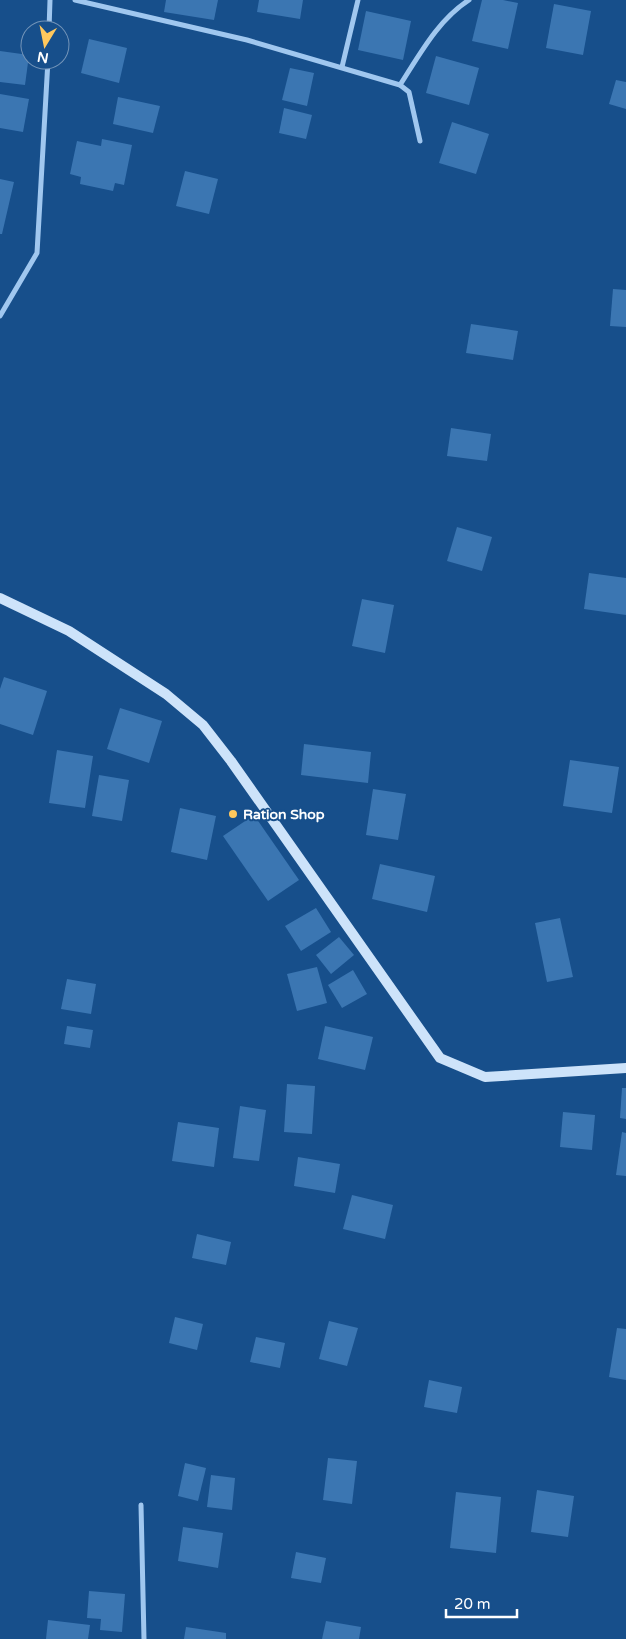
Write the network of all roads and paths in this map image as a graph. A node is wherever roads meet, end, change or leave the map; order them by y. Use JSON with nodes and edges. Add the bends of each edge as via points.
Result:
{"nodes":[{"id":1,"x":50,"y":0,"type":"edge"},
{"id":2,"x":75,"y":0,"type":"edge"},
{"id":3,"x":358,"y":0,"type":"edge"},
{"id":4,"x":469,"y":0,"type":"edge"},
{"id":5,"x":49,"y":20,"type":"edge"},
{"id":6,"x":342,"y":67,"type":"junction"},
{"id":7,"x":47,"y":70,"type":"edge"},
{"id":8,"x":400,"y":85,"type":"junction"},
{"id":9,"x":420,"y":141,"type":"dead end"},
{"id":10,"x":0,"y":316,"type":"edge"},
{"id":11,"x":0,"y":598,"type":"edge"},
{"id":12,"x":626,"y":1068,"type":"edge"},
{"id":13,"x":141,"y":1505,"type":"dead end"},
{"id":14,"x":144,"y":1639,"type":"edge"}],
"edges":[{"from":1,"to":5,"type":"street"},
{"from":2,"to":6,"type":"street","via":[[247,40]]},
{"from":3,"to":6,"type":"street"},
{"from":4,"to":8,"type":"street","via":[[435,31]]},
{"from":6,"to":8,"type":"street"},
{"from":7,"to":10,"type":"street","via":[[37,253]]},
{"from":8,"to":9,"type":"street","via":[[409,92]]},
{"from":11,"to":12,"type":"main road","via":[[69,631],[166,694],[203,725],[440,1058],[485,1077]]},
{"from":13,"to":14,"type":"street"}]}
